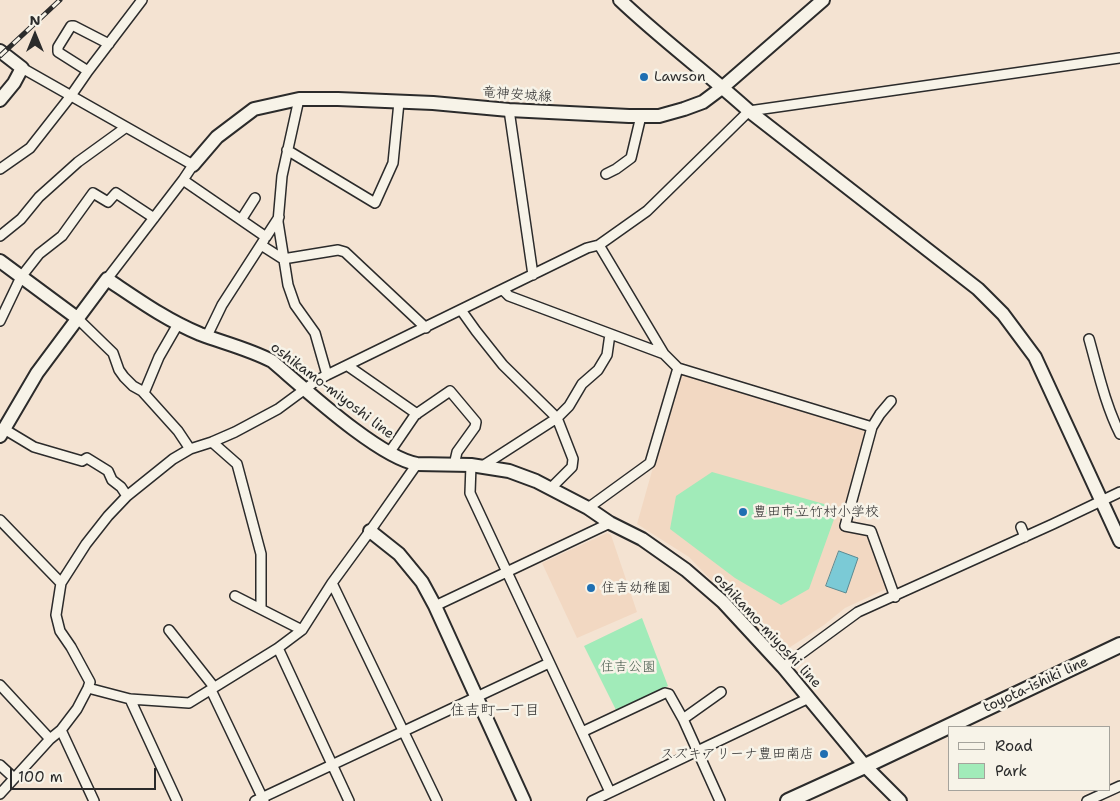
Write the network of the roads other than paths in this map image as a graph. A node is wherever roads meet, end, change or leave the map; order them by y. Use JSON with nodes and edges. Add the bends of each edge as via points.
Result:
{"nodes":[{"id":1,"x":142,"y":0,"type":"edge"},
{"id":2,"x":620,"y":0,"type":"edge"},
{"id":3,"x":823,"y":0,"type":"edge"},
{"id":4,"x":109,"y":44,"type":"junction"},
{"id":5,"x":0,"y":50,"type":"edge"},
{"id":6,"x":1120,"y":58,"type":"edge"},
{"id":7,"x":22,"y":68,"type":"junction"},
{"id":8,"x":88,"y":71,"type":"junction"},
{"id":9,"x":723,"y":88,"type":"junction"},
{"id":10,"x":70,"y":97,"type":"junction"},
{"id":11,"x":299,"y":99,"type":"junction"},
{"id":12,"x":0,"y":100,"type":"edge"},
{"id":13,"x":399,"y":102,"type":"junction"},
{"id":14,"x":509,"y":110,"type":"junction"},
{"id":15,"x":748,"y":111,"type":"junction"},
{"id":16,"x":641,"y":116,"type":"junction"},
{"id":17,"x":125,"y":128,"type":"junction"},
{"id":18,"x":287,"y":150,"type":"junction"},
{"id":19,"x":192,"y":165,"type":"junction"},
{"id":20,"x":0,"y":169,"type":"edge"},
{"id":21,"x":606,"y":174,"type":"dead end"},
{"id":22,"x":183,"y":180,"type":"junction"},
{"id":23,"x":255,"y":198,"type":"dead end"},
{"id":24,"x":279,"y":217,"type":"junction"},
{"id":25,"x":154,"y":218,"type":"junction"},
{"id":26,"x":241,"y":220,"type":"junction"},
{"id":27,"x":0,"y":236,"type":"edge"},
{"id":28,"x":263,"y":241,"type":"junction"},
{"id":29,"x":599,"y":245,"type":"junction"},
{"id":30,"x":283,"y":259,"type":"junction"},
{"id":31,"x":0,"y":261,"type":"edge"},
{"id":32,"x":533,"y":275,"type":"junction"},
{"id":33,"x":21,"y":277,"type":"junction"},
{"id":34,"x":107,"y":279,"type":"junction"},
{"id":35,"x":503,"y":290,"type":"junction"},
{"id":36,"x":461,"y":310,"type":"junction"},
{"id":37,"x":77,"y":318,"type":"junction"},
{"id":38,"x":0,"y":321,"type":"edge"},
{"id":39,"x":178,"y":324,"type":"junction"},
{"id":40,"x":426,"y":328,"type":"junction"},
{"id":41,"x":610,"y":334,"type":"junction"},
{"id":42,"x":207,"y":336,"type":"junction"},
{"id":43,"x":1090,"y":339,"type":"dead end"},
{"id":44,"x":664,"y":354,"type":"junction"},
{"id":45,"x":348,"y":366,"type":"junction"},
{"id":46,"x":678,"y":368,"type":"junction"},
{"id":47,"x":327,"y":375,"type":"junction"},
{"id":48,"x":306,"y":390,"type":"junction"},
{"id":49,"x":144,"y":393,"type":"junction"},
{"id":50,"x":891,"y":401,"type":"dead end"},
{"id":51,"x":417,"y":414,"type":"junction"},
{"id":52,"x":557,"y":418,"type":"junction"},
{"id":53,"x":872,"y":427,"type":"junction"},
{"id":54,"x":2,"y":433,"type":"edge"},
{"id":55,"x":1120,"y":434,"type":"edge"},
{"id":56,"x":212,"y":442,"type":"junction"},
{"id":57,"x":190,"y":449,"type":"junction"},
{"id":58,"x":389,"y":452,"type":"junction"},
{"id":59,"x":417,"y":464,"type":"junction"},
{"id":60,"x":454,"y":464,"type":"junction"},
{"id":61,"x":476,"y":466,"type":"junction"},
{"id":62,"x":550,"y":489,"type":"junction"},
{"id":63,"x":1120,"y":492,"type":"edge"},
{"id":64,"x":127,"y":496,"type":"junction"},
{"id":65,"x":1102,"y":500,"type":"junction"},
{"id":66,"x":588,"y":508,"type":"junction"},
{"id":67,"x":0,"y":520,"type":"edge"},
{"id":68,"x":610,"y":523,"type":"junction"},
{"id":69,"x":1021,"y":527,"type":"dead end"},
{"id":70,"x":370,"y":531,"type":"junction"},
{"id":71,"x":1025,"y":537,"type":"junction"},
{"id":72,"x":1120,"y":541,"type":"edge"},
{"id":73,"x":508,"y":573,"type":"junction"},
{"id":74,"x":60,"y":583,"type":"junction"},
{"id":75,"x":332,"y":583,"type":"junction"},
{"id":76,"x":234,"y":596,"type":"dead end"},
{"id":77,"x":895,"y":597,"type":"junction"},
{"id":78,"x":435,"y":606,"type":"junction"},
{"id":79,"x":261,"y":608,"type":"junction"},
{"id":80,"x":170,"y":630,"type":"dead end"},
{"id":81,"x":302,"y":630,"type":"junction"},
{"id":82,"x":1120,"y":645,"type":"edge"},
{"id":83,"x":278,"y":648,"type":"junction"},
{"id":84,"x":549,"y":663,"type":"junction"},
{"id":85,"x":783,"y":667,"type":"junction"},
{"id":86,"x":0,"y":685,"type":"edge"},
{"id":87,"x":88,"y":688,"type":"junction"},
{"id":88,"x":213,"y":688,"type":"junction"},
{"id":89,"x":721,"y":692,"type":"dead end"},
{"id":90,"x":476,"y":698,"type":"junction"},
{"id":91,"x":810,"y":698,"type":"junction"},
{"id":92,"x":130,"y":699,"type":"junction"},
{"id":93,"x":683,"y":719,"type":"junction"},
{"id":94,"x":949,"y":726,"type":"edge"},
{"id":95,"x":948,"y":727,"type":"edge"},
{"id":96,"x":61,"y":730,"type":"junction"},
{"id":97,"x":404,"y":730,"type":"junction"},
{"id":98,"x":582,"y":732,"type":"junction"},
{"id":99,"x":50,"y":740,"type":"junction"},
{"id":100,"x":697,"y":751,"type":"junction"},
{"id":101,"x":332,"y":764,"type":"junction"},
{"id":102,"x":0,"y":765,"type":"edge"},
{"id":103,"x":865,"y":766,"type":"junction"},
{"id":104,"x":14,"y":778,"type":"junction"},
{"id":105,"x":1109,"y":791,"type":"edge"},
{"id":106,"x":610,"y":792,"type":"junction"},
{"id":107,"x":0,"y":794,"type":"edge"},
{"id":108,"x":803,"y":798,"type":"edge"},
{"id":109,"x":92,"y":800,"type":"edge"},
{"id":110,"x":260,"y":800,"type":"edge"},
{"id":111,"x":177,"y":801,"type":"edge"},
{"id":112,"x":349,"y":801,"type":"edge"},
{"id":113,"x":437,"y":801,"type":"edge"},
{"id":114,"x":524,"y":801,"type":"edge"},
{"id":115,"x":592,"y":801,"type":"edge"},
{"id":116,"x":720,"y":801,"type":"edge"},
{"id":117,"x":788,"y":801,"type":"edge"},
{"id":118,"x":900,"y":801,"type":"edge"},
{"id":119,"x":1087,"y":801,"type":"edge"}],
"edges":[{"from":1,"to":4,"type":"street"},
{"from":2,"to":9,"type":"street"},
{"from":3,"to":9,"type":"street","name":"竜神安城線"},
{"from":4,"to":8,"type":"street"},
{"from":4,"to":8,"type":"street","via":[[71,26],[58,52]]},
{"from":5,"to":7,"type":"street"},
{"from":6,"to":15,"type":"street"},
{"from":7,"to":10,"type":"street"},
{"from":7,"to":12,"type":"street"},
{"from":8,"to":10,"type":"street"},
{"from":9,"to":15,"type":"street"},
{"from":9,"to":16,"type":"street","name":"竜神安城線","via":[[703,102],[684,109],[659,116]]},
{"from":10,"to":17,"type":"street"},
{"from":10,"to":20,"type":"street","via":[[30,148]]},
{"from":11,"to":13,"type":"street","name":"竜神安城線"},
{"from":11,"to":18,"type":"street"},
{"from":11,"to":19,"type":"street","name":"竜神安城線","via":[[254,109],[217,137]]},
{"from":13,"to":14,"type":"street","name":"竜神安城線"},
{"from":13,"to":18,"type":"street","via":[[393,163],[375,204]]},
{"from":14,"to":16,"type":"street","name":"竜神安城線"},
{"from":14,"to":32,"type":"street"},
{"from":15,"to":29,"type":"street","via":[[647,211]]},
{"from":15,"to":65,"type":"street","via":[[978,289],[1003,314],[1035,357]]},
{"from":16,"to":21,"type":"street","via":[[631,158]]},
{"from":17,"to":19,"type":"street"},
{"from":17,"to":27,"type":"street","via":[[78,162]]},
{"from":18,"to":24,"type":"street"},
{"from":19,"to":22,"type":"street"},
{"from":22,"to":25,"type":"street"},
{"from":22,"to":26,"type":"street"},
{"from":23,"to":26,"type":"street"},
{"from":24,"to":28,"type":"street"},
{"from":24,"to":30,"type":"street"},
{"from":25,"to":33,"type":"street","via":[[116,193],[108,202],[93,193],[62,236],[39,254]]},
{"from":25,"to":34,"type":"street"},
{"from":26,"to":28,"type":"street"},
{"from":28,"to":30,"type":"street"},
{"from":28,"to":42,"type":"street","via":[[222,305]]},
{"from":29,"to":32,"type":"street"},
{"from":29,"to":44,"type":"street"},
{"from":30,"to":40,"type":"street","via":[[338,250],[345,252]]},
{"from":30,"to":47,"type":"street","via":[[295,304],[315,332]]},
{"from":31,"to":33,"type":"street"},
{"from":32,"to":35,"type":"street"},
{"from":33,"to":37,"type":"street"},
{"from":33,"to":38,"type":"street"},
{"from":34,"to":37,"type":"street"},
{"from":34,"to":39,"type":"street","name":"oshikamo-miyoshi line"},
{"from":35,"to":36,"type":"street"},
{"from":35,"to":41,"type":"street","via":[[509,296]]},
{"from":36,"to":40,"type":"street"},
{"from":36,"to":52,"type":"street","via":[[503,365]]},
{"from":37,"to":49,"type":"street","via":[[113,353],[124,377]]},
{"from":37,"to":54,"type":"street","via":[[37,373]]},
{"from":39,"to":42,"type":"street","name":"oshikamo-miyoshi line"},
{"from":39,"to":49,"type":"street"},
{"from":40,"to":45,"type":"street"},
{"from":41,"to":44,"type":"street"},
{"from":41,"to":52,"type":"street","via":[[607,355],[598,370],[582,384],[569,406]]},
{"from":42,"to":48,"type":"street","name":"oshikamo-miyoshi line","via":[[272,361]]},
{"from":43,"to":55,"type":"street"},
{"from":44,"to":46,"type":"street"},
{"from":45,"to":47,"type":"street"},
{"from":45,"to":51,"type":"street"},
{"from":46,"to":53,"type":"street"},
{"from":46,"to":66,"type":"street","via":[[650,463]]},
{"from":47,"to":48,"type":"street"},
{"from":48,"to":56,"type":"street","via":[[278,409]]},
{"from":48,"to":58,"type":"street","name":"oshikamo-miyoshi line"},
{"from":49,"to":57,"type":"street"},
{"from":50,"to":53,"type":"street"},
{"from":51,"to":58,"type":"street"},
{"from":51,"to":60,"type":"street","via":[[450,392],[476,422],[457,452]]},
{"from":52,"to":61,"type":"street"},
{"from":52,"to":62,"type":"street","via":[[574,459],[572,467]]},
{"from":53,"to":77,"type":"street","via":[[845,526],[871,531]]},
{"from":54,"to":64,"type":"street","via":[[34,448],[82,461],[87,458],[108,471]]},
{"from":56,"to":57,"type":"street"},
{"from":56,"to":79,"type":"street","via":[[237,464],[261,554]]},
{"from":57,"to":64,"type":"street"},
{"from":58,"to":59,"type":"street","name":"oshikamo-miyoshi line"},
{"from":59,"to":60,"type":"street","name":"oshikamo-miyoshi line"},
{"from":59,"to":70,"type":"street"},
{"from":60,"to":61,"type":"street","name":"oshikamo-miyoshi line"},
{"from":61,"to":62,"type":"street","name":"oshikamo-miyoshi line","via":[[508,471]]},
{"from":61,"to":73,"type":"street","via":[[470,493]]},
{"from":62,"to":66,"type":"street","name":"oshikamo-miyoshi line"},
{"from":63,"to":65,"type":"street"},
{"from":64,"to":74,"type":"street","via":[[86,544]]},
{"from":65,"to":71,"type":"street"},
{"from":65,"to":72,"type":"street"},
{"from":66,"to":68,"type":"street","name":"oshikamo-miyoshi line"},
{"from":67,"to":74,"type":"street"},
{"from":68,"to":73,"type":"street"},
{"from":68,"to":85,"type":"street","name":"oshikamo-miyoshi line","via":[[642,539],[686,570],[723,602]]},
{"from":69,"to":71,"type":"street"},
{"from":70,"to":75,"type":"street"},
{"from":70,"to":78,"type":"street","via":[[399,554],[422,582]]},
{"from":71,"to":77,"type":"street"},
{"from":73,"to":78,"type":"street"},
{"from":73,"to":84,"type":"street"},
{"from":74,"to":87,"type":"street","via":[[56,615],[60,631],[90,682]]},
{"from":75,"to":81,"type":"street"},
{"from":75,"to":97,"type":"street"},
{"from":76,"to":79,"type":"street"},
{"from":77,"to":85,"type":"street","via":[[858,612]]},
{"from":78,"to":90,"type":"street"},
{"from":79,"to":81,"type":"street"},
{"from":80,"to":88,"type":"street"},
{"from":81,"to":83,"type":"street"},
{"from":82,"to":94,"type":"main road","name":"toyota-ishiki line"},
{"from":83,"to":88,"type":"street"},
{"from":83,"to":101,"type":"street"},
{"from":84,"to":90,"type":"street"},
{"from":84,"to":98,"type":"street"},
{"from":85,"to":91,"type":"street","name":"oshikamo-miyoshi line"},
{"from":86,"to":99,"type":"street"},
{"from":87,"to":92,"type":"street"},
{"from":87,"to":96,"type":"street"},
{"from":88,"to":92,"type":"street","via":[[189,703]]},
{"from":88,"to":110,"type":"street"},
{"from":89,"to":93,"type":"street"},
{"from":90,"to":97,"type":"street"},
{"from":90,"to":114,"type":"street"},
{"from":91,"to":100,"type":"street"},
{"from":91,"to":103,"type":"street","name":"oshikamo-miyoshi line"},
{"from":92,"to":111,"type":"street"},
{"from":93,"to":98,"type":"street","via":[[669,694],[665,693]]},
{"from":93,"to":100,"type":"street"},
{"from":95,"to":103,"type":"main road","name":"toyota-ishiki line"},
{"from":96,"to":99,"type":"street"},
{"from":96,"to":109,"type":"street"},
{"from":97,"to":101,"type":"street"},
{"from":97,"to":113,"type":"street"},
{"from":98,"to":106,"type":"street"},
{"from":99,"to":104,"type":"street"},
{"from":100,"to":106,"type":"street"},
{"from":100,"to":116,"type":"street"},
{"from":101,"to":110,"type":"street"},
{"from":101,"to":112,"type":"street"},
{"from":102,"to":104,"type":"street"},
{"from":103,"to":108,"type":"main road","name":"toyota-ishiki line"},
{"from":103,"to":118,"type":"street","name":"oshikamo-miyoshi line"},
{"from":104,"to":107,"type":"street"},
{"from":105,"to":119,"type":"street"},
{"from":106,"to":115,"type":"street"},
{"from":108,"to":117,"type":"main road","name":"toyota-ishiki line"}]}
